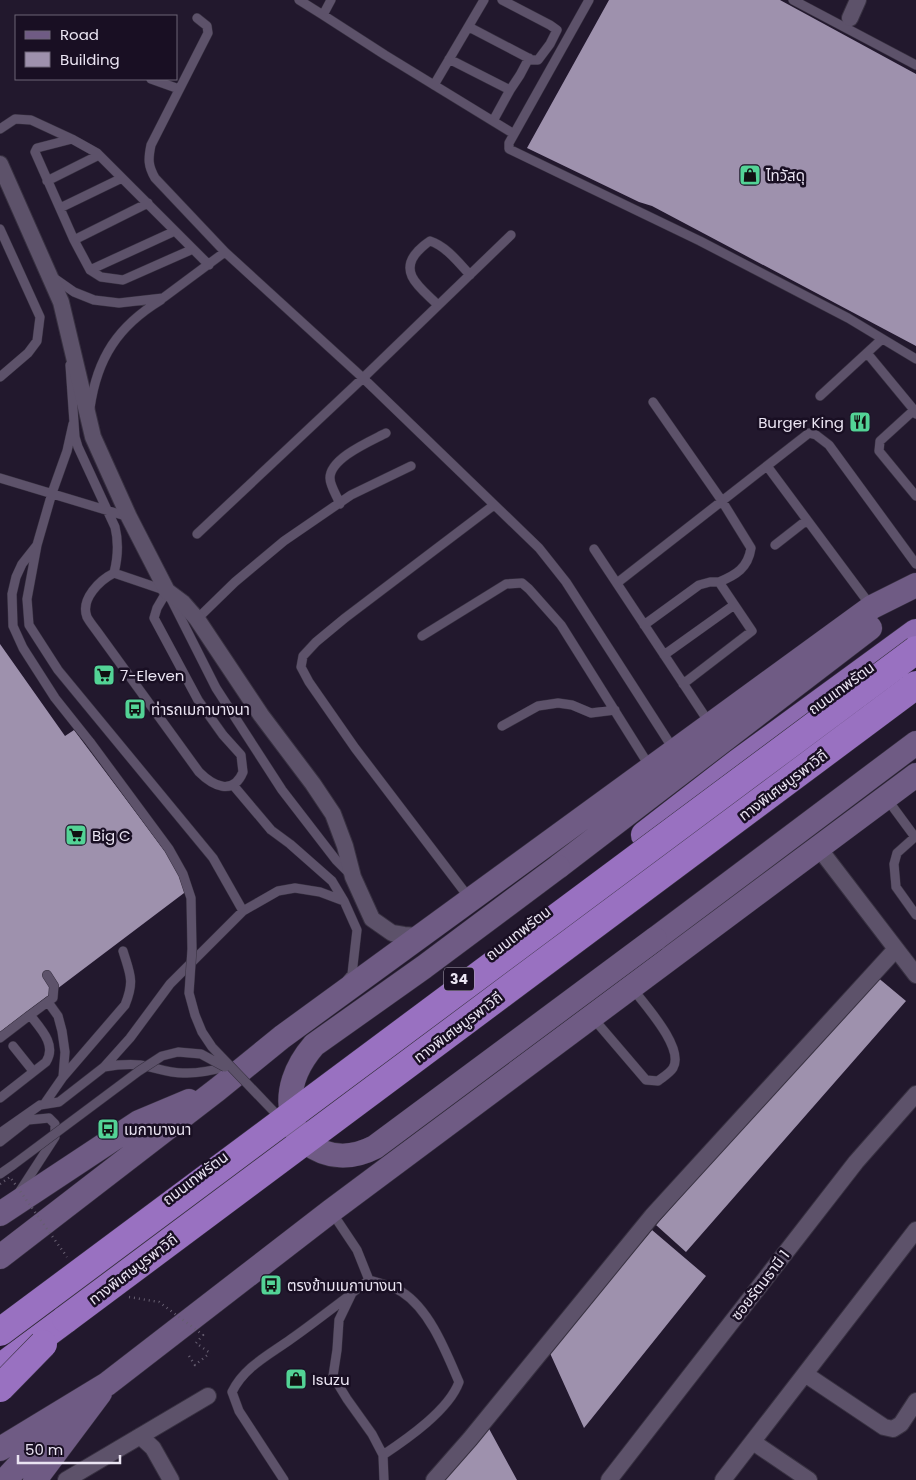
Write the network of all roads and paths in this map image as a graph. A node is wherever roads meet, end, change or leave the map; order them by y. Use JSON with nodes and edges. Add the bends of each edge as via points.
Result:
{"nodes":[{"id":1,"x":299,"y":0,"type":"edge"},
{"id":2,"x":331,"y":0,"type":"edge"},
{"id":3,"x":484,"y":0,"type":"edge"},
{"id":4,"x":502,"y":0,"type":"edge"},
{"id":5,"x":588,"y":0,"type":"edge"},
{"id":6,"x":793,"y":0,"type":"edge"},
{"id":7,"x":858,"y":0,"type":"edge"},
{"id":8,"x":323,"y":15,"type":"junction"},
{"id":9,"x":197,"y":18,"type":"dead end"},
{"id":10,"x":850,"y":18,"type":"dead end"},
{"id":11,"x":469,"y":27,"type":"junction"},
{"id":12,"x":529,"y":58,"type":"junction"},
{"id":13,"x":450,"y":59,"type":"junction"},
{"id":14,"x":916,"y":65,"type":"edge"},
{"id":15,"x":154,"y":80,"type":"edge"},
{"id":16,"x":434,"y":85,"type":"junction"},
{"id":17,"x":179,"y":89,"type":"junction"},
{"id":18,"x":510,"y":90,"type":"junction"},
{"id":19,"x":493,"y":121,"type":"junction"},
{"id":20,"x":0,"y":129,"type":"edge"},
{"id":21,"x":514,"y":134,"type":"junction"},
{"id":22,"x":72,"y":139,"type":"junction"},
{"id":23,"x":99,"y":155,"type":"junction"},
{"id":24,"x":0,"y":164,"type":"edge"},
{"id":25,"x":122,"y":178,"type":"junction"},
{"id":26,"x":47,"y":181,"type":"junction"},
{"id":27,"x":148,"y":203,"type":"junction"},
{"id":28,"x":60,"y":208,"type":"junction"},
{"id":29,"x":0,"y":229,"type":"edge"},
{"id":30,"x":175,"y":231,"type":"junction"},
{"id":31,"x":510,"y":235,"type":"dead end"},
{"id":32,"x":74,"y":240,"type":"junction"},
{"id":33,"x":193,"y":249,"type":"junction"},
{"id":34,"x":226,"y":252,"type":"junction"},
{"id":35,"x":209,"y":265,"type":"junction"},
{"id":36,"x":90,"y":270,"type":"junction"},
{"id":37,"x":49,"y":275,"type":"junction"},
{"id":38,"x":470,"y":275,"type":"junction"},
{"id":39,"x":163,"y":298,"type":"junction"},
{"id":40,"x":438,"y":305,"type":"junction"},
{"id":41,"x":882,"y":339,"type":"junction"},
{"id":42,"x":867,"y":353,"type":"junction"},
{"id":43,"x":916,"y":359,"type":"edge"},
{"id":44,"x":0,"y":377,"type":"edge"},
{"id":45,"x":363,"y":378,"type":"junction"},
{"id":46,"x":820,"y":396,"type":"dead end"},
{"id":47,"x":653,"y":402,"type":"dead end"},
{"id":48,"x":915,"y":412,"type":"edge"},
{"id":49,"x":81,"y":423,"type":"junction"},
{"id":50,"x":386,"y":433,"type":"dead end"},
{"id":51,"x":411,"y":466,"type":"dead end"},
{"id":52,"x":767,"y":466,"type":"junction"},
{"id":53,"x":1,"y":477,"type":"edge"},
{"id":54,"x":52,"y":493,"type":"junction"},
{"id":55,"x":916,"y":496,"type":"edge"},
{"id":56,"x":722,"y":501,"type":"junction"},
{"id":57,"x":340,"y":504,"type":"junction"},
{"id":58,"x":494,"y":505,"type":"junction"},
{"id":59,"x":107,"y":510,"type":"junction"},
{"id":60,"x":129,"y":516,"type":"junction"},
{"id":61,"x":807,"y":520,"type":"junction"},
{"id":62,"x":197,"y":534,"type":"dead end"},
{"id":63,"x":37,"y":545,"type":"junction"},
{"id":64,"x":775,"y":545,"type":"dead end"},
{"id":65,"x":594,"y":549,"type":"dead end"},
{"id":66,"x":916,"y":564,"type":"edge"},
{"id":67,"x":114,"y":573,"type":"junction"},
{"id":68,"x":719,"y":582,"type":"junction"},
{"id":69,"x":616,"y":583,"type":"junction"},
{"id":70,"x":916,"y":585,"type":"edge"},
{"id":71,"x":167,"y":591,"type":"junction"},
{"id":72,"x":734,"y":605,"type":"junction"},
{"id":73,"x":872,"y":607,"type":"junction"},
{"id":74,"x":197,"y":619,"type":"junction"},
{"id":75,"x":644,"y":625,"type":"junction"},
{"id":76,"x":916,"y":633,"type":"edge"},
{"id":77,"x":422,"y":636,"type":"dead end"},
{"id":78,"x":916,"y":650,"type":"edge"},
{"id":79,"x":664,"y":655,"type":"junction"},
{"id":80,"x":683,"y":684,"type":"junction"},
{"id":81,"x":916,"y":686,"type":"edge"},
{"id":82,"x":916,"y":699,"type":"edge"},
{"id":83,"x":614,"y":710,"type":"junction"},
{"id":84,"x":710,"y":724,"type":"junction"},
{"id":85,"x":502,"y":726,"type":"dead end"},
{"id":86,"x":916,"y":743,"type":"edge"},
{"id":87,"x":674,"y":750,"type":"junction"},
{"id":88,"x":651,"y":768,"type":"junction"},
{"id":89,"x":916,"y":775,"type":"edge"},
{"id":90,"x":233,"y":784,"type":"junction"},
{"id":91,"x":885,"y":797,"type":"junction"},
{"id":92,"x":915,"y":836,"type":"edge"},
{"id":93,"x":818,"y":847,"type":"junction"},
{"id":94,"x":353,"y":877,"type":"junction"},
{"id":95,"x":470,"y":898,"type":"junction"},
{"id":96,"x":344,"y":901,"type":"junction"},
{"id":97,"x":243,"y":911,"type":"junction"},
{"id":98,"x":916,"y":915,"type":"edge"},
{"id":99,"x":419,"y":936,"type":"junction"},
{"id":100,"x":896,"y":949,"type":"junction"},
{"id":101,"x":123,"y":951,"type":"dead end"},
{"id":102,"x":47,"y":975,"type":"dead end"},
{"id":103,"x":916,"y":975,"type":"edge"},
{"id":104,"x":630,"y":987,"type":"junction"},
{"id":105,"x":48,"y":1002,"type":"junction"},
{"id":106,"x":325,"y":1007,"type":"junction"},
{"id":107,"x":30,"y":1015,"type":"junction"},
{"id":108,"x":592,"y":1016,"type":"junction"},
{"id":109,"x":0,"y":1038,"type":"edge"},
{"id":110,"x":14,"y":1046,"type":"dead end"},
{"id":111,"x":104,"y":1067,"type":"junction"},
{"id":112,"x":246,"y":1070,"type":"junction"},
{"id":113,"x":33,"y":1071,"type":"junction"},
{"id":114,"x":62,"y":1077,"type":"junction"},
{"id":115,"x":218,"y":1089,"type":"junction"},
{"id":116,"x":916,"y":1094,"type":"edge"},
{"id":117,"x":0,"y":1098,"type":"edge"},
{"id":118,"x":45,"y":1103,"type":"junction"},
{"id":119,"x":0,"y":1133,"type":"edge"},
{"id":120,"x":298,"y":1134,"type":"junction"},
{"id":121,"x":0,"y":1142,"type":"edge"},
{"id":122,"x":0,"y":1174,"type":"edge"},
{"id":123,"x":331,"y":1211,"type":"junction"},
{"id":124,"x":0,"y":1212,"type":"edge"},
{"id":125,"x":916,"y":1230,"type":"edge"},
{"id":126,"x":0,"y":1257,"type":"edge"},
{"id":127,"x":370,"y":1280,"type":"junction"},
{"id":128,"x":352,"y":1293,"type":"junction"},
{"id":129,"x":48,"y":1297,"type":"junction"},
{"id":130,"x":66,"y":1319,"type":"junction"},
{"id":131,"x":0,"y":1324,"type":"edge"},
{"id":132,"x":0,"y":1332,"type":"edge"},
{"id":133,"x":210,"y":1353,"type":"dead end"},
{"id":134,"x":189,"y":1356,"type":"dead end"},
{"id":135,"x":0,"y":1368,"type":"edge"},
{"id":136,"x":805,"y":1374,"type":"junction"},
{"id":137,"x":0,"y":1383,"type":"edge"},
{"id":138,"x":107,"y":1384,"type":"junction"},
{"id":139,"x":0,"y":1388,"type":"edge"},
{"id":140,"x":208,"y":1396,"type":"dead end"},
{"id":141,"x":77,"y":1401,"type":"junction"},
{"id":142,"x":916,"y":1401,"type":"edge"},
{"id":143,"x":140,"y":1436,"type":"junction"},
{"id":144,"x":752,"y":1442,"type":"junction"},
{"id":145,"x":0,"y":1449,"type":"edge"},
{"id":146,"x":383,"y":1455,"type":"junction"},
{"id":147,"x":5,"y":1480,"type":"edge"},
{"id":148,"x":35,"y":1480,"type":"edge"},
{"id":149,"x":66,"y":1480,"type":"edge"},
{"id":150,"x":172,"y":1480,"type":"edge"},
{"id":151,"x":284,"y":1480,"type":"edge"},
{"id":152,"x":384,"y":1480,"type":"edge"},
{"id":153,"x":434,"y":1480,"type":"edge"},
{"id":154,"x":609,"y":1480,"type":"edge"},
{"id":155,"x":723,"y":1480,"type":"edge"},
{"id":156,"x":809,"y":1480,"type":"edge"}],
"edges":[{"from":1,"to":8,"type":"lane"},
{"from":2,"to":8,"type":"lane"},
{"from":3,"to":11,"type":"lane"},
{"from":4,"to":12,"type":"lane","via":[[557,30],[538,60]]},
{"from":5,"to":21,"type":"lane"},
{"from":6,"to":14,"type":"lane"},
{"from":7,"to":10,"type":"street"},
{"from":8,"to":16,"type":"lane"},
{"from":9,"to":17,"type":"lane","via":[[207,26],[208,33]]},
{"from":11,"to":12,"type":"lane"},
{"from":11,"to":13,"type":"lane"},
{"from":12,"to":18,"type":"lane"},
{"from":13,"to":16,"type":"lane"},
{"from":13,"to":18,"type":"lane"},
{"from":15,"to":17,"type":"lane"},
{"from":16,"to":19,"type":"lane"},
{"from":17,"to":34,"type":"lane","via":[[151,145],[149,168]]},
{"from":18,"to":19,"type":"lane"},
{"from":19,"to":21,"type":"lane"},
{"from":20,"to":22,"type":"lane","via":[[14,119],[31,120]]},
{"from":21,"to":41,"type":"lane","via":[[509,149],[700,241]]},
{"from":22,"to":23,"type":"lane"},
{"from":22,"to":26,"type":"lane","via":[[37,148],[36,156]]},
{"from":23,"to":25,"type":"lane"},
{"from":23,"to":26,"type":"lane"},
{"from":24,"to":37,"type":"street"},
{"from":25,"to":27,"type":"lane"},
{"from":25,"to":28,"type":"lane"},
{"from":26,"to":28,"type":"lane"},
{"from":27,"to":30,"type":"lane"},
{"from":27,"to":32,"type":"lane"},
{"from":28,"to":32,"type":"lane"},
{"from":29,"to":44,"type":"lane","via":[[40,316],[36,341],[28,353]]},
{"from":30,"to":33,"type":"lane"},
{"from":30,"to":36,"type":"lane"},
{"from":31,"to":38,"type":"lane"},
{"from":32,"to":36,"type":"lane"},
{"from":33,"to":35,"type":"lane"},
{"from":33,"to":36,"type":"lane","via":[[123,280],[101,277]]},
{"from":34,"to":35,"type":"lane"},
{"from":34,"to":45,"type":"lane"},
{"from":35,"to":39,"type":"lane"},
{"from":37,"to":39,"type":"lane","via":[[74,292],[94,300],[119,303]]},
{"from":37,"to":49,"type":"street","via":[[68,327]]},
{"from":38,"to":40,"type":"lane"},
{"from":38,"to":40,"type":"lane","via":[[435,242],[425,244],[411,258],[409,271],[416,284]]},
{"from":39,"to":49,"type":"lane","via":[[130,323],[110,345]]},
{"from":40,"to":45,"type":"lane"},
{"from":41,"to":42,"type":"lane"},
{"from":41,"to":43,"type":"lane"},
{"from":42,"to":46,"type":"lane"},
{"from":42,"to":48,"type":"lane"},
{"from":45,"to":58,"type":"lane"},
{"from":45,"to":62,"type":"lane"},
{"from":47,"to":56,"type":"lane"},
{"from":48,"to":55,"type":"lane","via":[[880,441],[879,451]]},
{"from":49,"to":54,"type":"lane"},
{"from":49,"to":59,"type":"lane","via":[[78,447]]},
{"from":49,"to":60,"type":"street"},
{"from":50,"to":57,"type":"lane","via":[[349,453],[332,471],[330,479]]},
{"from":51,"to":57,"type":"lane","via":[[351,495]]},
{"from":52,"to":56,"type":"lane"},
{"from":52,"to":61,"type":"lane"},
{"from":52,"to":66,"type":"lane","via":[[809,433],[816,435],[829,445]]},
{"from":53,"to":54,"type":"lane"},
{"from":54,"to":59,"type":"lane"},
{"from":54,"to":63,"type":"lane"},
{"from":56,"to":68,"type":"lane","via":[[751,548],[745,566]]},
{"from":56,"to":69,"type":"lane"},
{"from":57,"to":74,"type":"lane","via":[[284,541]]},
{"from":58,"to":87,"type":"lane","via":[[538,548],[566,582]]},
{"from":58,"to":95,"type":"lane","via":[[330,630],[303,656],[302,667],[355,748]]},
{"from":59,"to":60,"type":"lane"},
{"from":59,"to":67,"type":"lane","via":[[118,536]]},
{"from":60,"to":71,"type":"street"},
{"from":61,"to":64,"type":"lane"},
{"from":61,"to":73,"type":"lane"},
{"from":63,"to":97,"type":"lane","via":[[27,598],[29,625],[58,670],[213,858]]},
{"from":63,"to":112,"type":"lane","bridge":true,"via":[[16,577],[12,594],[13,626],[55,698],[169,849],[183,874],[191,898],[189,993],[195,1015],[212,1047]]},
{"from":65,"to":69,"type":"lane"},
{"from":67,"to":71,"type":"lane"},
{"from":67,"to":90,"type":"lane","via":[[93,591],[86,615],[199,772],[216,785]]},
{"from":68,"to":72,"type":"lane"},
{"from":68,"to":75,"type":"lane","via":[[699,585]]},
{"from":69,"to":75,"type":"lane"},
{"from":70,"to":73,"type":"main road"},
{"from":70,"to":120,"type":"main road","bridge":true,"via":[[878,621],[558,867],[424,968],[314,1045],[298,1067],[290,1092],[291,1114]]},
{"from":71,"to":74,"type":"street"},
{"from":71,"to":90,"type":"lane","via":[[156,608],[154,618],[198,700],[241,755],[243,772],[238,782]]},
{"from":71,"to":94,"type":"lane","via":[[216,688],[282,790]]},
{"from":72,"to":79,"type":"lane"},
{"from":72,"to":80,"type":"lane","via":[[752,631]]},
{"from":73,"to":84,"type":"main road"},
{"from":74,"to":94,"type":"street","via":[[333,814],[346,846]]},
{"from":75,"to":79,"type":"lane"},
{"from":76,"to":131,"type":"highway","name":"ถนนเทพรัตน","number":"34","via":[[738,764],[416,1012]]},
{"from":77,"to":83,"type":"lane","via":[[506,584],[522,583],[561,625]]},
{"from":78,"to":129,"type":"highway","name":"ทางพิเศษบูรพาวิถี","bridge":true},
{"from":79,"to":80,"type":"lane"},
{"from":80,"to":84,"type":"lane"},
{"from":81,"to":130,"type":"highway","name":"ทางพิเศษบูรพาวิถี","bridge":true},
{"from":82,"to":137,"type":"highway"},
{"from":83,"to":85,"type":"lane","via":[[591,713],[558,703],[538,706]]},
{"from":83,"to":88,"type":"lane"},
{"from":84,"to":87,"type":"main road"},
{"from":86,"to":120,"type":"main road","bridge":true,"via":[[375,1147],[352,1156],[340,1156],[319,1150]]},
{"from":87,"to":88,"type":"main road"},
{"from":88,"to":95,"type":"main road"},
{"from":89,"to":91,"type":"main road"},
{"from":90,"to":96,"type":"lane","via":[[271,830],[332,881]]},
{"from":91,"to":92,"type":"lane"},
{"from":91,"to":93,"type":"main road"},
{"from":92,"to":98,"type":"lane","via":[[897,853],[894,864],[896,887]]},
{"from":93,"to":100,"type":"street"},
{"from":93,"to":104,"type":"main road"},
{"from":94,"to":99,"type":"street","via":[[372,920],[392,933]]},
{"from":95,"to":99,"type":"main road"},
{"from":96,"to":97,"type":"lane","via":[[320,892],[295,888],[278,891]]},
{"from":96,"to":106,"type":"lane","via":[[357,930],[352,974]]},
{"from":97,"to":111,"type":"lane","via":[[170,984]]},
{"from":99,"to":106,"type":"main road"},
{"from":100,"to":103,"type":"street"},
{"from":100,"to":153,"type":"street","via":[[652,1216]]},
{"from":101,"to":114,"type":"lane","via":[[132,981],[125,1005]]},
{"from":102,"to":105,"type":"lane","via":[[54,986],[53,998]]},
{"from":104,"to":108,"type":"main road"},
{"from":104,"to":108,"type":"lane","via":[[674,1048],[676,1060],[673,1068],[658,1081],[646,1080]]},
{"from":105,"to":107,"type":"lane"},
{"from":105,"to":114,"type":"lane","via":[[58,1016],[62,1031],[65,1052]]},
{"from":106,"to":112,"type":"main road"},
{"from":107,"to":109,"type":"lane"},
{"from":107,"to":113,"type":"lane","via":[[51,1047],[46,1062]]},
{"from":108,"to":123,"type":"main road"},
{"from":110,"to":113,"type":"lane"},
{"from":111,"to":112,"type":"lane","via":[[142,1065],[184,1074]]},
{"from":111,"to":118,"type":"lane","via":[[59,1102]]},
{"from":112,"to":115,"type":"main road"},
{"from":112,"to":120,"type":"lane","bridge":true},
{"from":112,"to":122,"type":"lane","bridge":true,"via":[[201,1054],[178,1052],[162,1056]]},
{"from":113,"to":117,"type":"lane"},
{"from":114,"to":118,"type":"lane"},
{"from":115,"to":124,"type":"main road","via":[[138,1122]]},
{"from":115,"to":126,"type":"main road"},
{"from":116,"to":154,"type":"street","name":"ซอยรัตนธานี 1","via":[[856,1162]]},
{"from":118,"to":119,"type":"lane"},
{"from":121,"to":124,"type":"lane","via":[[28,1120],[49,1118],[56,1124],[55,1137],[34,1172]]},
{"from":123,"to":127,"type":"lane","via":[[357,1250]]},
{"from":123,"to":138,"type":"main road"},
{"from":125,"to":136,"type":"street"},
{"from":127,"to":128,"type":"lane"},
{"from":127,"to":146,"type":"lane","via":[[402,1292],[425,1314],[459,1382],[455,1393],[417,1432]]},
{"from":128,"to":146,"type":"lane","via":[[339,1320],[334,1376]]},
{"from":128,"to":151,"type":"lane","via":[[251,1367],[237,1381],[232,1392],[239,1411]]},
{"from":129,"to":131,"type":"highway","bridge":true},
{"from":129,"to":132,"type":"highway","name":"ทางพิเศษบูรพาวิถี","bridge":true},
{"from":130,"to":135,"type":"highway","name":"ทางพิเศษบูรพาวิถี"},
{"from":130,"to":139,"type":"highway","bridge":true},
{"from":133,"to":134,"type":"path","via":[[195,1364]]},
{"from":136,"to":142,"type":"street","via":[[884,1427],[893,1429],[901,1424]]},
{"from":136,"to":144,"type":"street"},
{"from":138,"to":141,"type":"main road"},
{"from":138,"to":148,"type":"main road"},
{"from":140,"to":143,"type":"street"},
{"from":141,"to":145,"type":"main road"},
{"from":141,"to":147,"type":"main road"},
{"from":143,"to":149,"type":"street"},
{"from":143,"to":150,"type":"street","via":[[153,1448]]},
{"from":144,"to":155,"type":"street"},
{"from":144,"to":156,"type":"street"},
{"from":146,"to":152,"type":"lane"}]}
